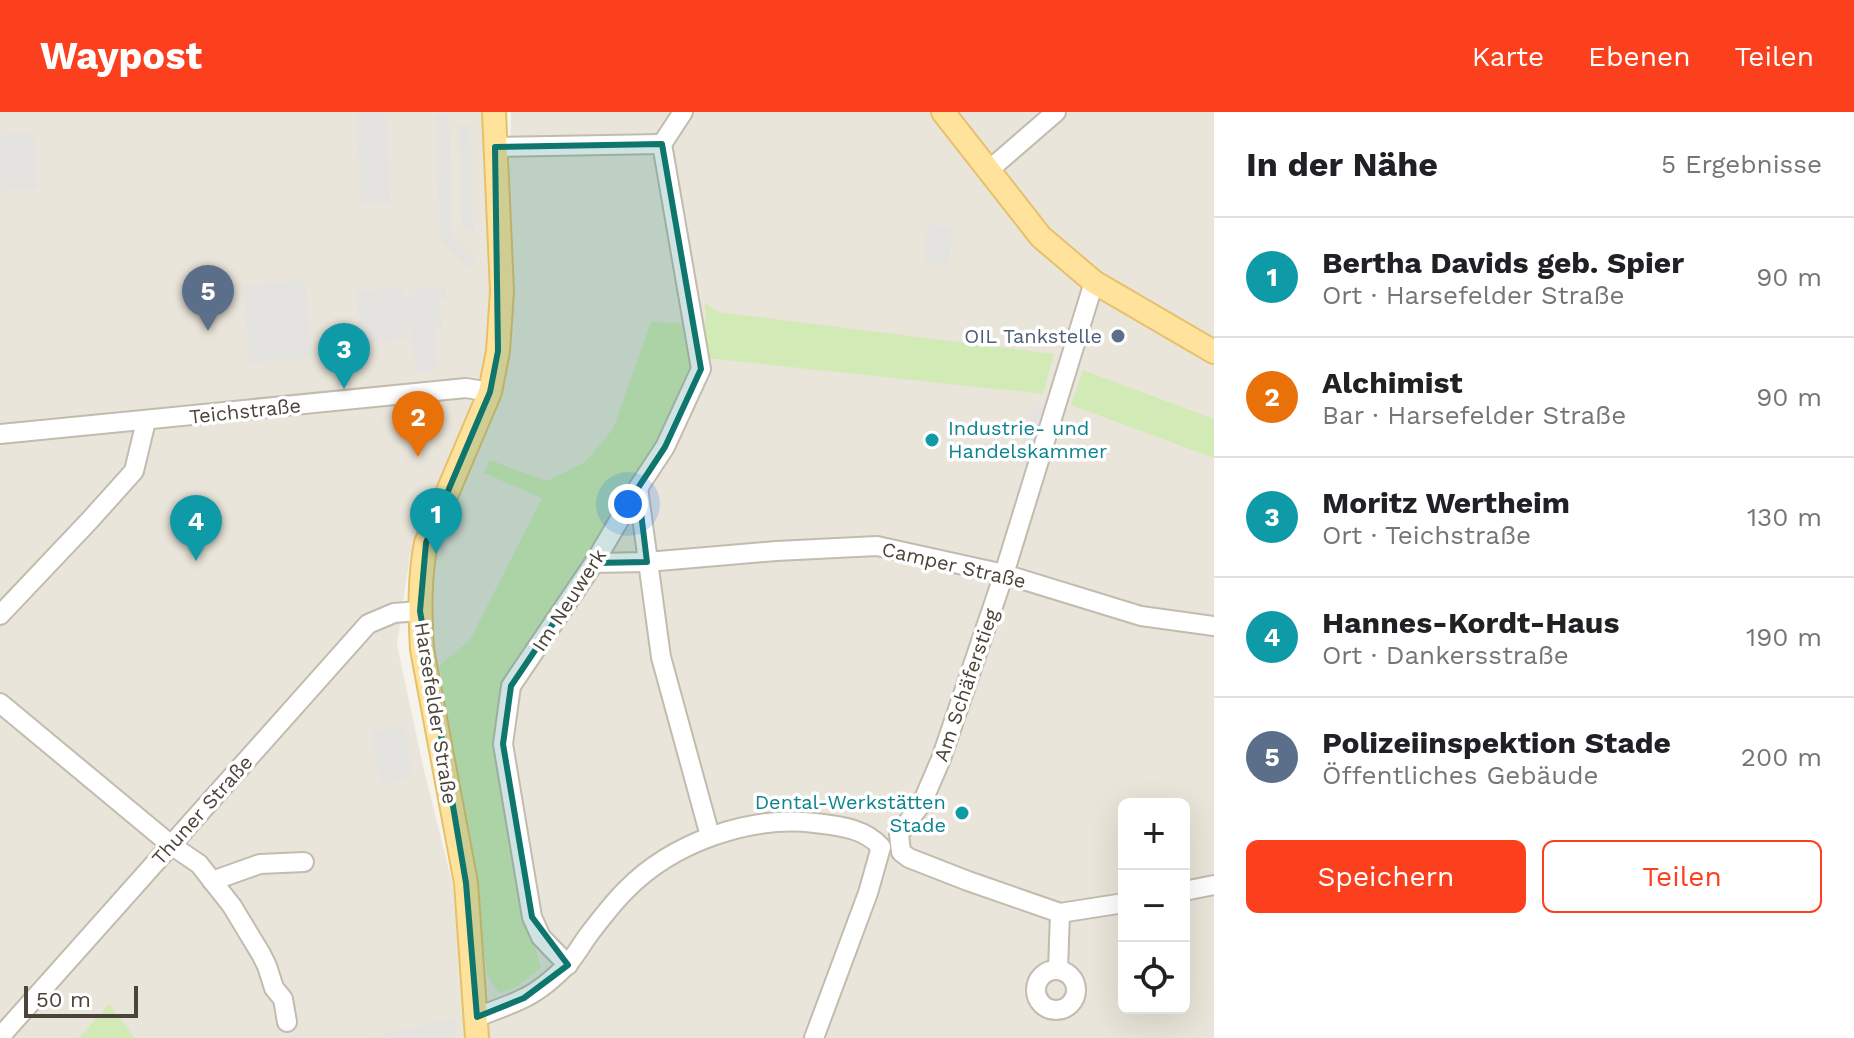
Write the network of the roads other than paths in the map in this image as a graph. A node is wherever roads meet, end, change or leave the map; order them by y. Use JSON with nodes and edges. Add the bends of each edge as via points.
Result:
{"nodes":[{"id":1,"x":494,"y":112,"type":"edge"},
{"id":2,"x":683,"y":112,"type":"edge"},
{"id":3,"x":943,"y":112,"type":"edge"},
{"id":4,"x":1056,"y":112,"type":"edge"},
{"id":5,"x":957,"y":122,"type":"edge"},
{"id":6,"x":662,"y":144,"type":"junction"},
{"id":7,"x":495,"y":147,"type":"junction"},
{"id":8,"x":989,"y":170,"type":"junction"},
{"id":9,"x":1094,"y":282,"type":"junction"},
{"id":10,"x":1214,"y":352,"type":"edge"},
{"id":11,"x":490,"y":392,"type":"junction"},
{"id":12,"x":146,"y":421,"type":"junction"},
{"id":13,"x":0,"y":434,"type":"edge"},
{"id":14,"x":638,"y":488,"type":"junction"},
{"id":15,"x":647,"y":562,"type":"junction"},
{"id":16,"x":594,"y":563,"type":"junction"},
{"id":17,"x":1004,"y":574,"type":"junction"},
{"id":18,"x":420,"y":611,"type":"junction"},
{"id":19,"x":0,"y":615,"type":"edge"},
{"id":20,"x":1214,"y":626,"type":"edge"},
{"id":21,"x":0,"y":703,"type":"edge"},
{"id":22,"x":710,"y":836,"type":"junction"},
{"id":23,"x":171,"y":845,"type":"junction"},
{"id":24,"x":304,"y":862,"type":"dead end"},
{"id":25,"x":212,"y":881,"type":"junction"},
{"id":26,"x":1214,"y":885,"type":"edge"},
{"id":27,"x":1190,"y":890,"type":"edge"},
{"id":28,"x":1118,"y":904,"type":"edge"},
{"id":29,"x":1060,"y":913,"type":"junction"},
{"id":30,"x":568,"y":965,"type":"junction"},
{"id":31,"x":1058,"y":970,"type":"dead end"},
{"id":32,"x":287,"y":1022,"type":"dead end"},
{"id":33,"x":477,"y":1027,"type":"edge"},
{"id":34,"x":0,"y":1037,"type":"edge"},
{"id":35,"x":814,"y":1038,"type":"edge"}],
"edges":[{"from":1,"to":7,"type":"main road","name":"Harsefelder Straße"},
{"from":2,"to":6,"type":"street"},
{"from":3,"to":5,"type":"main road"},
{"from":4,"to":8,"type":"street"},
{"from":5,"to":8,"type":"main road"},
{"from":6,"to":7,"type":"street"},
{"from":6,"to":14,"type":"street","name":"Im Neuwerk","via":[[701,369],[665,447]]},
{"from":7,"to":11,"type":"main road","name":"Harsefelder Straße","via":[[502,291]]},
{"from":8,"to":9,"type":"main road","via":[[1041,237]]},
{"from":9,"to":10,"type":"main road"},
{"from":9,"to":17,"type":"street","name":"Am Schäferstieg"},
{"from":11,"to":12,"type":"street","name":"Teichstraße","via":[[466,388]]},
{"from":11,"to":18,"type":"main road","name":"Harsefelder Straße","via":[[426,543]]},
{"from":12,"to":13,"type":"street","name":"Teichstraße"},
{"from":12,"to":19,"type":"street","via":[[134,471]]},
{"from":14,"to":15,"type":"street"},
{"from":14,"to":16,"type":"street","name":"Im Neuwerk"},
{"from":15,"to":16,"type":"street","name":"Camper Straße"},
{"from":15,"to":17,"type":"street","name":"Camper Straße","via":[[877,546]]},
{"from":15,"to":22,"type":"street","via":[[661,657]]},
{"from":16,"to":30,"type":"street","name":"Im Neuwerk","via":[[511,686],[503,744],[532,917],[541,937]]},
{"from":17,"to":20,"type":"street","name":"Camper Straße","via":[[1141,616]]},
{"from":17,"to":29,"type":"street","name":"Am Schäferstieg","via":[[941,759],[922,803],[899,834],[901,852]]},
{"from":18,"to":23,"type":"street","name":"Thuner Straße","via":[[394,613],[368,624]]},
{"from":18,"to":33,"type":"main road","name":"Harsefelder Straße","via":[[422,649],[466,883]]},
{"from":21,"to":23,"type":"street"},
{"from":22,"to":30,"type":"street","via":[[665,857],[626,890]]},
{"from":22,"to":35,"type":"street","via":[[784,822],[856,830],[881,847]]},
{"from":23,"to":25,"type":"street","via":[[199,864]]},
{"from":23,"to":34,"type":"street","name":"Thuner Straße"},
{"from":24,"to":25,"type":"street","via":[[260,864]]},
{"from":25,"to":32,"type":"street","via":[[261,954],[283,999]]},
{"from":26,"to":27,"type":"street"},
{"from":28,"to":29,"type":"street"},
{"from":29,"to":31,"type":"street"},
{"from":30,"to":33,"type":"street"}]}
